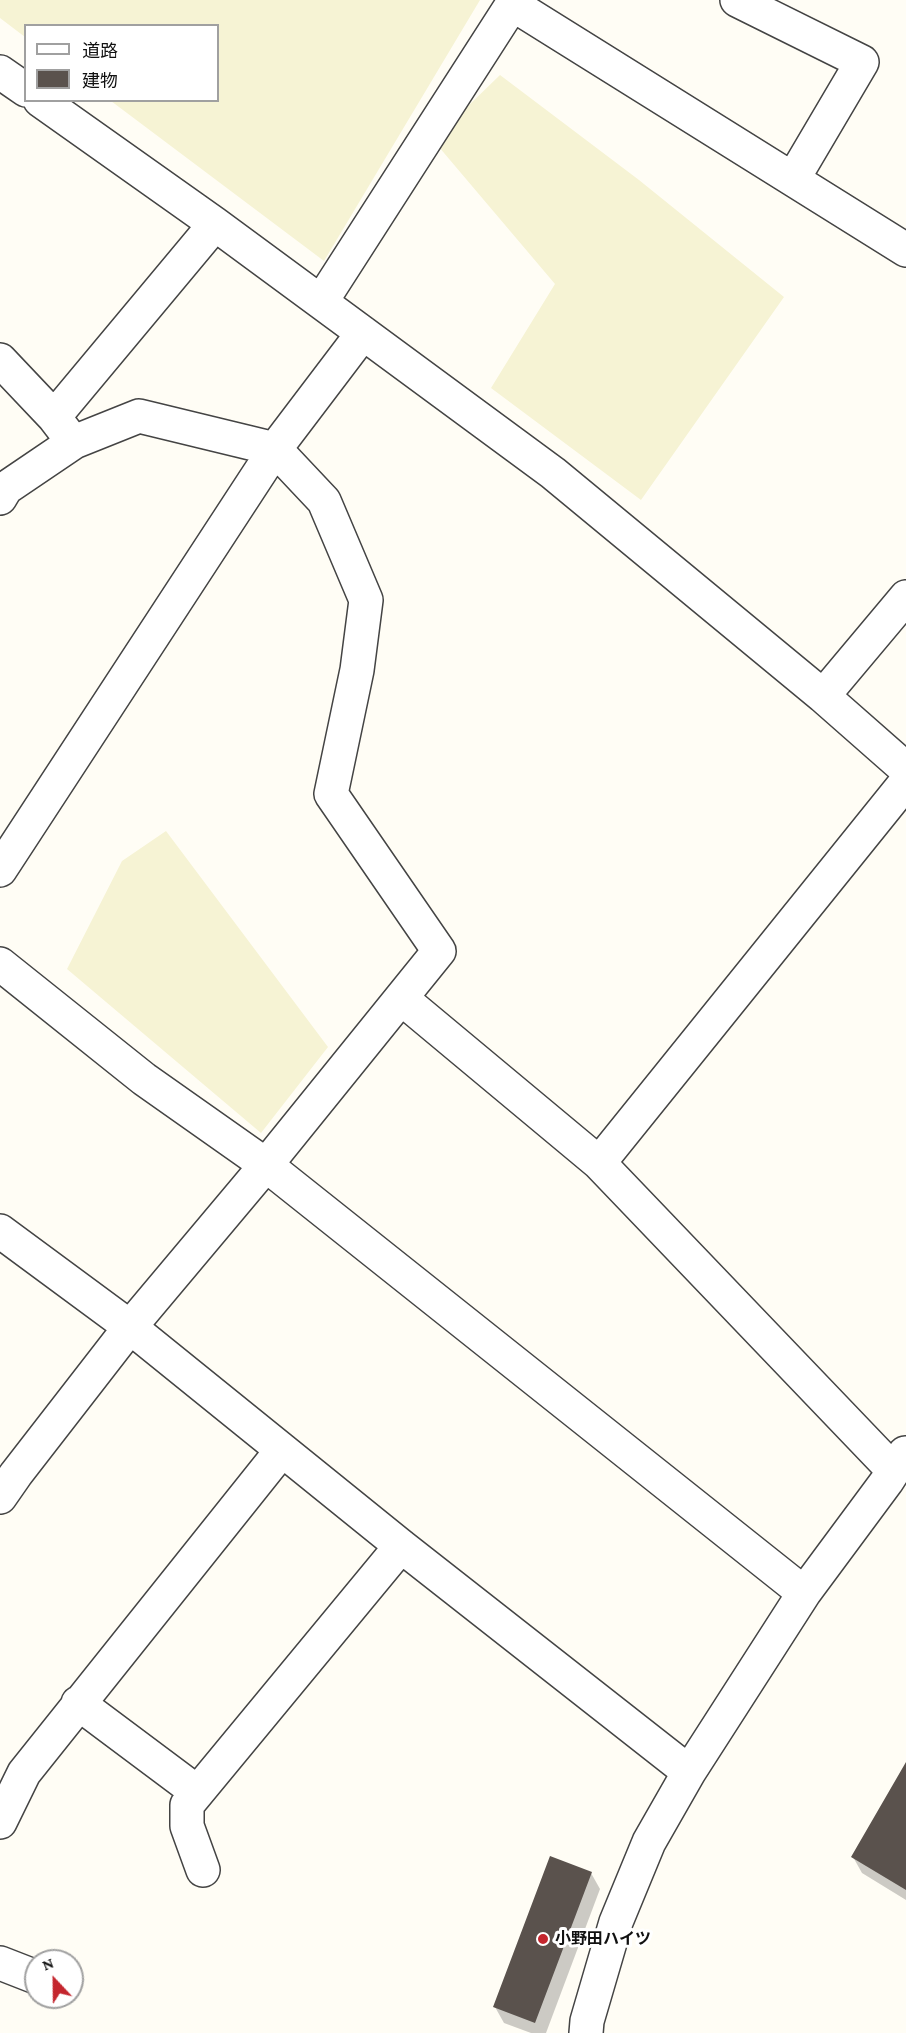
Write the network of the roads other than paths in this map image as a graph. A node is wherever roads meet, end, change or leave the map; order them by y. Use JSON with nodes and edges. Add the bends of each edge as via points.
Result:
{"nodes":[{"id":1,"x":737,"y":0,"type":"edge"},
{"id":2,"x":514,"y":2,"type":"edge"},
{"id":3,"x":0,"y":72,"type":"edge"},
{"id":4,"x":24,"y":89,"type":"edge"},
{"id":5,"x":43,"y":102,"type":"edge"},
{"id":6,"x":793,"y":179,"type":"junction"},
{"id":7,"x":215,"y":224,"type":"junction"},
{"id":8,"x":906,"y":250,"type":"edge"},
{"id":9,"x":321,"y":302,"type":"junction"},
{"id":10,"x":363,"y":333,"type":"junction"},
{"id":11,"x":0,"y":360,"type":"edge"},
{"id":12,"x":54,"y":417,"type":"junction"},
{"id":13,"x":74,"y":442,"type":"junction"},
{"id":14,"x":275,"y":449,"type":"junction"},
{"id":15,"x":0,"y":498,"type":"edge"},
{"id":16,"x":906,"y":597,"type":"edge"},
{"id":17,"x":823,"y":696,"type":"junction"},
{"id":18,"x":906,"y":769,"type":"edge"},
{"id":19,"x":906,"y":782,"type":"edge"},
{"id":20,"x":0,"y":870,"type":"edge"},
{"id":21,"x":0,"y":964,"type":"edge"},
{"id":22,"x":401,"y":998,"type":"junction"},
{"id":23,"x":599,"y":1163,"type":"junction"},
{"id":24,"x":266,"y":1165,"type":"junction"},
{"id":25,"x":0,"y":1231,"type":"edge"},
{"id":26,"x":130,"y":1327,"type":"junction"},
{"id":27,"x":282,"y":1450,"type":"junction"},
{"id":28,"x":898,"y":1473,"type":"edge"},
{"id":29,"x":5,"y":1478,"type":"edge"},
{"id":30,"x":401,"y":1546,"type":"junction"},
{"id":31,"x":804,"y":1593,"type":"junction"},
{"id":32,"x":78,"y":1703,"type":"junction"},
{"id":33,"x":689,"y":1772,"type":"junction"},
{"id":34,"x":197,"y":1792,"type":"junction"},
{"id":35,"x":0,"y":1822,"type":"edge"},
{"id":36,"x":203,"y":1870,"type":"dead end"},
{"id":37,"x":0,"y":1962,"type":"edge"},
{"id":38,"x":24,"y":1972,"type":"edge"},
{"id":39,"x":594,"y":2029,"type":"edge"}],
"edges":[{"from":1,"to":6,"type":"street","via":[[862,62]]},
{"from":2,"to":6,"type":"street"},
{"from":2,"to":9,"type":"street"},
{"from":3,"to":4,"type":"street"},
{"from":5,"to":7,"type":"street"},
{"from":6,"to":8,"type":"street"},
{"from":7,"to":9,"type":"street"},
{"from":7,"to":12,"type":"street"},
{"from":9,"to":10,"type":"street"},
{"from":10,"to":14,"type":"street"},
{"from":10,"to":17,"type":"street","via":[[553,473]]},
{"from":11,"to":12,"type":"street"},
{"from":12,"to":13,"type":"street"},
{"from":13,"to":14,"type":"street","via":[[139,416]]},
{"from":13,"to":15,"type":"street","via":[[6,488]]},
{"from":14,"to":20,"type":"street"},
{"from":14,"to":22,"type":"street","via":[[324,501],[366,600],[357,670],[331,794],[439,951]]},
{"from":16,"to":17,"type":"street"},
{"from":17,"to":18,"type":"street"},
{"from":19,"to":23,"type":"street"},
{"from":21,"to":24,"type":"street","via":[[144,1079]]},
{"from":22,"to":23,"type":"street"},
{"from":22,"to":24,"type":"street"},
{"from":23,"to":28,"type":"street"},
{"from":24,"to":26,"type":"street"},
{"from":24,"to":31,"type":"street"},
{"from":25,"to":26,"type":"street"},
{"from":26,"to":27,"type":"street"},
{"from":26,"to":29,"type":"street"},
{"from":27,"to":30,"type":"street"},
{"from":27,"to":32,"type":"street"},
{"from":28,"to":31,"type":"street"},
{"from":30,"to":33,"type":"street"},
{"from":30,"to":34,"type":"street"},
{"from":31,"to":33,"type":"street"},
{"from":32,"to":34,"type":"street"},
{"from":32,"to":35,"type":"street","via":[[24,1773]]},
{"from":33,"to":39,"type":"street","via":[[648,1842],[616,1922]]},
{"from":34,"to":36,"type":"street","via":[[187,1805],[187,1826]]},
{"from":37,"to":38,"type":"street"}]}
